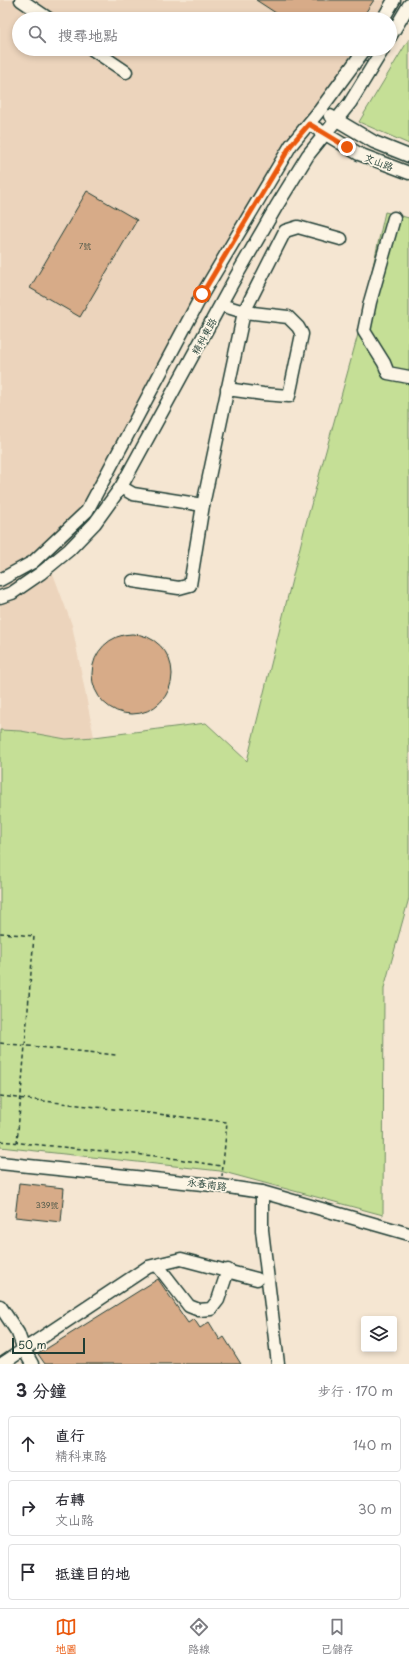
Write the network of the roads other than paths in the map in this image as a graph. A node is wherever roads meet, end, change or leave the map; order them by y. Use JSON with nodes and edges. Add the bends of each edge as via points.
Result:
{"nodes":[{"id":1,"x":22,"y":0,"type":"edge"},
{"id":2,"x":394,"y":0,"type":"edge"},
{"id":3,"x":409,"y":5,"type":"edge"},
{"id":4,"x":39,"y":12,"type":"edge"},
{"id":5,"x":387,"y":12,"type":"edge"},
{"id":6,"x":397,"y":25,"type":"edge"},
{"id":7,"x":102,"y":56,"type":"edge"},
{"id":8,"x":360,"y":56,"type":"edge"},
{"id":9,"x":380,"y":56,"type":"edge"},
{"id":10,"x":126,"y":72,"type":"dead end"},
{"id":11,"x":320,"y":110,"type":"junction"},
{"id":12,"x":335,"y":120,"type":"junction"},
{"id":13,"x":309,"y":124,"type":"junction"},
{"id":14,"x":325,"y":135,"type":"junction"},
{"id":15,"x":409,"y":156,"type":"edge"},
{"id":16,"x":409,"y":173,"type":"edge"},
{"id":17,"x":394,"y":218,"type":"dead end"},
{"id":18,"x":341,"y":239,"type":"dead end"},
{"id":19,"x":221,"y":305,"type":"junction"},
{"id":20,"x":244,"y":312,"type":"junction"},
{"id":21,"x":409,"y":376,"type":"edge"},
{"id":22,"x":227,"y":389,"type":"junction"},
{"id":23,"x":121,"y":487,"type":"junction"},
{"id":24,"x":203,"y":505,"type":"junction"},
{"id":25,"x":0,"y":580,"type":"edge"},
{"id":26,"x":133,"y":581,"type":"dead end"},
{"id":27,"x":0,"y":597,"type":"edge"},
{"id":28,"x":0,"y":1163,"type":"edge"},
{"id":29,"x":262,"y":1192,"type":"junction"},
{"id":30,"x":409,"y":1234,"type":"edge"},
{"id":31,"x":158,"y":1266,"type":"junction"},
{"id":32,"x":228,"y":1270,"type":"junction"},
{"id":33,"x":257,"y":1279,"type":"dead end"},
{"id":34,"x":0,"y":1306,"type":"edge"},
{"id":35,"x":24,"y":1350,"type":"junction"},
{"id":36,"x":2,"y":1364,"type":"edge"},
{"id":37,"x":32,"y":1364,"type":"edge"},
{"id":38,"x":278,"y":1364,"type":"edge"}],
"edges":[{"from":1,"to":4,"type":"street"},
{"from":2,"to":5,"type":"street"},
{"from":3,"to":6,"type":"street"},
{"from":7,"to":10,"type":"street"},
{"from":8,"to":11,"type":"street","name":"精科東路"},
{"from":9,"to":12,"type":"street","name":"精科東路","via":[[350,103]]},
{"from":11,"to":12,"type":"street","name":"文山路"},
{"from":11,"to":13,"type":"street","name":"精科東路"},
{"from":12,"to":14,"type":"street","name":"精科東路"},
{"from":12,"to":15,"type":"street","name":"文山路","via":[[374,142]]},
{"from":13,"to":14,"type":"street","name":"文山路"},
{"from":13,"to":25,"type":"street","name":"精科東路","via":[[291,145],[202,294],[87,511],[33,562]]},
{"from":14,"to":16,"type":"street","name":"文山路","via":[[359,154]]},
{"from":14,"to":19,"type":"street","name":"精科東路","via":[[304,161]]},
{"from":17,"to":21,"type":"street","via":[[364,331],[388,373]]},
{"from":18,"to":20,"type":"street","via":[[298,227],[285,232]]},
{"from":19,"to":20,"type":"street"},
{"from":19,"to":23,"type":"street","name":"精科東路"},
{"from":20,"to":22,"type":"street"},
{"from":20,"to":22,"type":"street","via":[[288,317],[302,334],[289,396]]},
{"from":22,"to":24,"type":"street"},
{"from":23,"to":24,"type":"street","via":[[133,494]]},
{"from":23,"to":27,"type":"street","name":"精科東路","via":[[95,523],[70,550],[12,593]]},
{"from":24,"to":26,"type":"street","via":[[190,585],[179,588]]},
{"from":28,"to":29,"type":"street","name":"永春南路"},
{"from":29,"to":30,"type":"street","name":"永春南路"},
{"from":29,"to":38,"type":"street","via":[[262,1230]]},
{"from":31,"to":32,"type":"street","via":[[180,1259]]},
{"from":31,"to":32,"type":"street","via":[[189,1306],[199,1310],[211,1309],[218,1300]]},
{"from":31,"to":35,"type":"street","via":[[148,1267]]},
{"from":32,"to":33,"type":"street"},
{"from":34,"to":35,"type":"street","via":[[18,1333]]},
{"from":35,"to":36,"type":"street"},
{"from":35,"to":37,"type":"street"}]}
